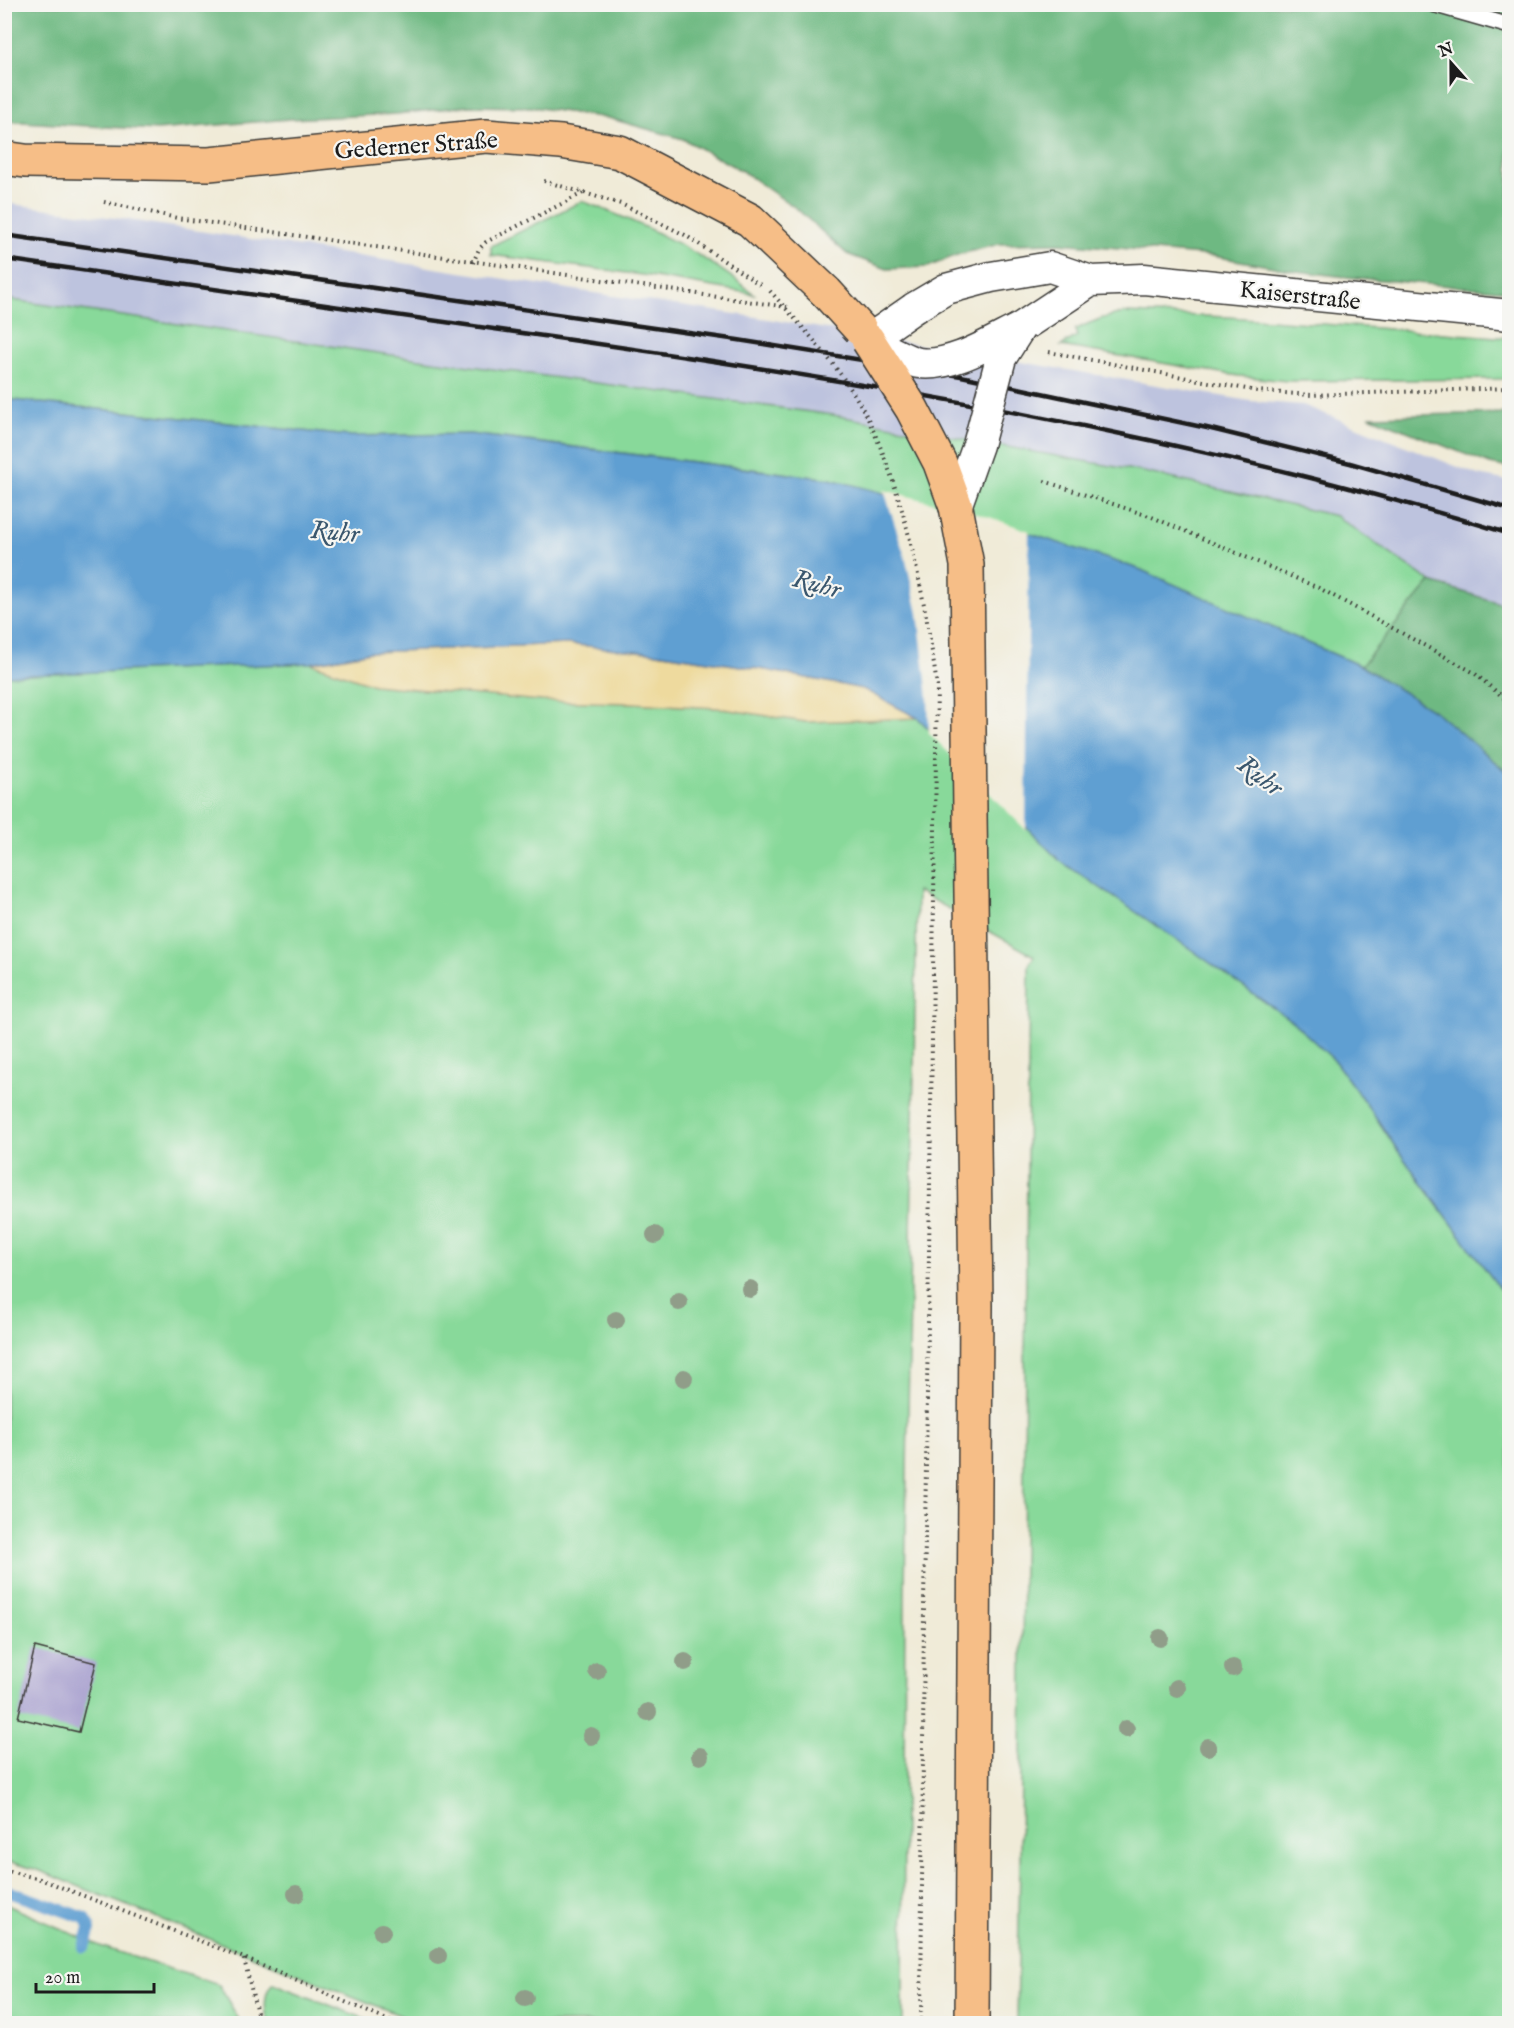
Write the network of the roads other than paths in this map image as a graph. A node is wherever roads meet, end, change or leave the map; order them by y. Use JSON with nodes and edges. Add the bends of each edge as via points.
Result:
{"nodes":[{"id":1,"x":1433,"y":4,"type":"edge"},
{"id":2,"x":1509,"y":26,"type":"edge"},
{"id":3,"x":4,"y":158,"type":"edge"},
{"id":4,"x":1090,"y":281,"type":"junction"},
{"id":5,"x":1509,"y":315,"type":"edge"},
{"id":6,"x":1020,"y":328,"type":"junction"},
{"id":7,"x":868,"y":340,"type":"junction"},
{"id":8,"x":956,"y":507,"type":"junction"},
{"id":9,"x":972,"y":2024,"type":"edge"}],
"edges":[{"from":1,"to":2,"type":"lane"},
{"from":3,"to":7,"type":"main road","name":"Gederner Straße","bridge":true,"via":[[208,164],[486,136],[620,152],[750,220],[826,292]]},
{"from":4,"to":5,"type":"street","name":"Kaiserstraße","via":[[1144,279]]},
{"from":4,"to":6,"type":"street"},
{"from":4,"to":7,"type":"street","name":"Kaiserstraße","bridge":true,"via":[[1050,267],[991,277],[946,289]]},
{"from":6,"to":7,"type":"street","bridge":true,"via":[[946,361],[919,363]]},
{"from":6,"to":8,"type":"street","bridge":true,"via":[[1001,358],[978,445]]},
{"from":7,"to":8,"type":"main road","name":"Gederner Straße","bridge":true,"via":[[912,409],[940,463]]},
{"from":8,"to":9,"type":"main road","name":"Gederner Straße","via":[[967,565],[975,1233]]}]}
